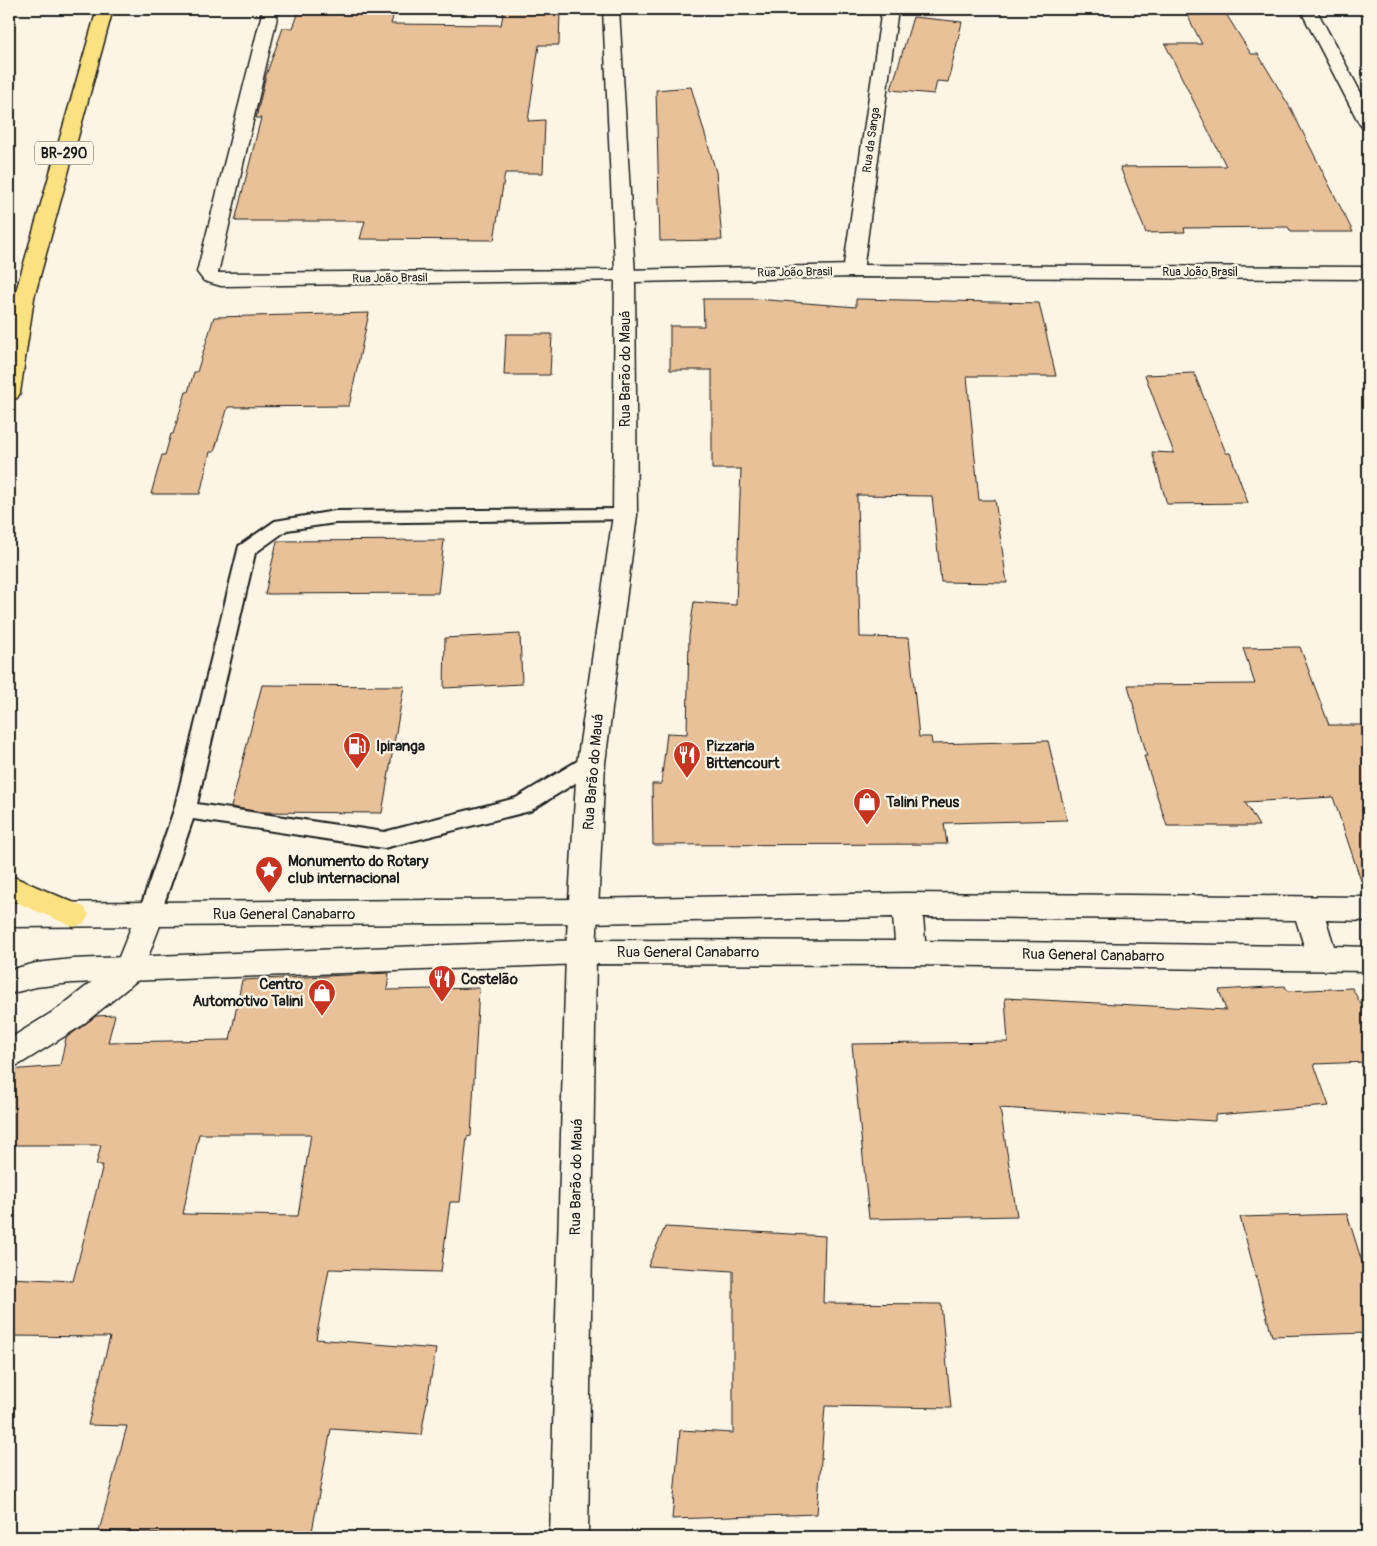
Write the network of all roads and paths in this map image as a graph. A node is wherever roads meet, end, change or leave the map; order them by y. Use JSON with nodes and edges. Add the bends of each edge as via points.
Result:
{"nodes":[{"id":1,"x":105,"y":9,"type":"edge"},
{"id":2,"x":271,"y":9,"type":"edge"},
{"id":3,"x":611,"y":9,"type":"edge"},
{"id":4,"x":890,"y":9,"type":"edge"},
{"id":5,"x":1308,"y":9,"type":"edge"},
{"id":6,"x":1368,"y":122,"type":"edge"},
{"id":7,"x":853,"y":271,"type":"junction"},
{"id":8,"x":1368,"y":272,"type":"edge"},
{"id":9,"x":625,"y":276,"type":"junction"},
{"id":10,"x":24,"y":298,"type":"junction"},
{"id":11,"x":9,"y":334,"type":"edge"},
{"id":12,"x":9,"y":393,"type":"edge"},
{"id":13,"x":625,"y":515,"type":"junction"},
{"id":14,"x":591,"y":763,"type":"junction"},
{"id":15,"x":185,"y":810,"type":"junction"},
{"id":16,"x":9,"y":886,"type":"edge"},
{"id":17,"x":908,"y":905,"type":"junction"},
{"id":18,"x":1306,"y":908,"type":"junction"},
{"id":19,"x":1368,"y":909,"type":"edge"},
{"id":20,"x":583,"y":911,"type":"junction"},
{"id":21,"x":9,"y":915,"type":"edge"},
{"id":22,"x":74,"y":915,"type":"junction"},
{"id":23,"x":149,"y":915,"type":"junction"},
{"id":24,"x":581,"y":952,"type":"junction"},
{"id":25,"x":911,"y":953,"type":"junction"},
{"id":26,"x":1323,"y":959,"type":"junction"},
{"id":27,"x":1368,"y":959,"type":"edge"},
{"id":28,"x":129,"y":970,"type":"junction"},
{"id":29,"x":9,"y":982,"type":"edge"},
{"id":30,"x":9,"y":1055,"type":"edge"},
{"id":31,"x":569,"y":1537,"type":"edge"}],
"edges":[{"from":1,"to":10,"type":"highway","number":"BR-290"},
{"from":2,"to":9,"type":"street","name":"Rua João Brasil","via":[[207,272],[211,277],[221,280]]},
{"from":3,"to":9,"type":"street","name":"Rua Barão do Mauá"},
{"from":4,"to":7,"type":"street","name":"Rua da Sanga"},
{"from":5,"to":6,"type":"street"},
{"from":7,"to":8,"type":"street","name":"Rua João Brasil"},
{"from":7,"to":9,"type":"street","name":"Rua João Brasil"},
{"from":9,"to":13,"type":"street","name":"Rua Barão do Mauá"},
{"from":10,"to":11,"type":"highway","number":"BR-290"},
{"from":10,"to":12,"type":"highway","number":"BR-290"},
{"from":13,"to":14,"type":"street","name":"Rua Barão do Mauá"},
{"from":13,"to":15,"type":"lane","via":[[335,518],[282,525],[246,550]]},
{"from":14,"to":15,"type":"lane","via":[[522,805],[384,840]]},
{"from":14,"to":20,"type":"street","name":"Rua Barão do Mauá"},
{"from":15,"to":23,"type":"lane"},
{"from":16,"to":22,"type":"highway"},
{"from":17,"to":18,"type":"street","name":"Rua General Canabarro"},
{"from":17,"to":20,"type":"street","name":"Rua General Canabarro"},
{"from":17,"to":25,"type":"street"},
{"from":18,"to":19,"type":"street","name":"Rua General Canabarro"},
{"from":18,"to":26,"type":"street"},
{"from":20,"to":23,"type":"street","name":"Rua General Canabarro"},
{"from":20,"to":24,"type":"street","name":"Rua Barão do Mauá"},
{"from":21,"to":22,"type":"street","name":"Rua General Canabarro"},
{"from":22,"to":23,"type":"street","name":"Rua General Canabarro"},
{"from":23,"to":28,"type":"street"},
{"from":24,"to":25,"type":"street","name":"Rua General Canabarro"},
{"from":24,"to":28,"type":"street","name":"Rua General Canabarro"},
{"from":24,"to":31,"type":"street","name":"Rua Barão do Mauá"},
{"from":25,"to":26,"type":"street","name":"Rua General Canabarro"},
{"from":26,"to":27,"type":"street","name":"Rua General Canabarro"},
{"from":28,"to":29,"type":"street","name":"Rua General Canabarro","via":[[36,974]]},
{"from":28,"to":30,"type":"street","via":[[70,1017]]}]}
